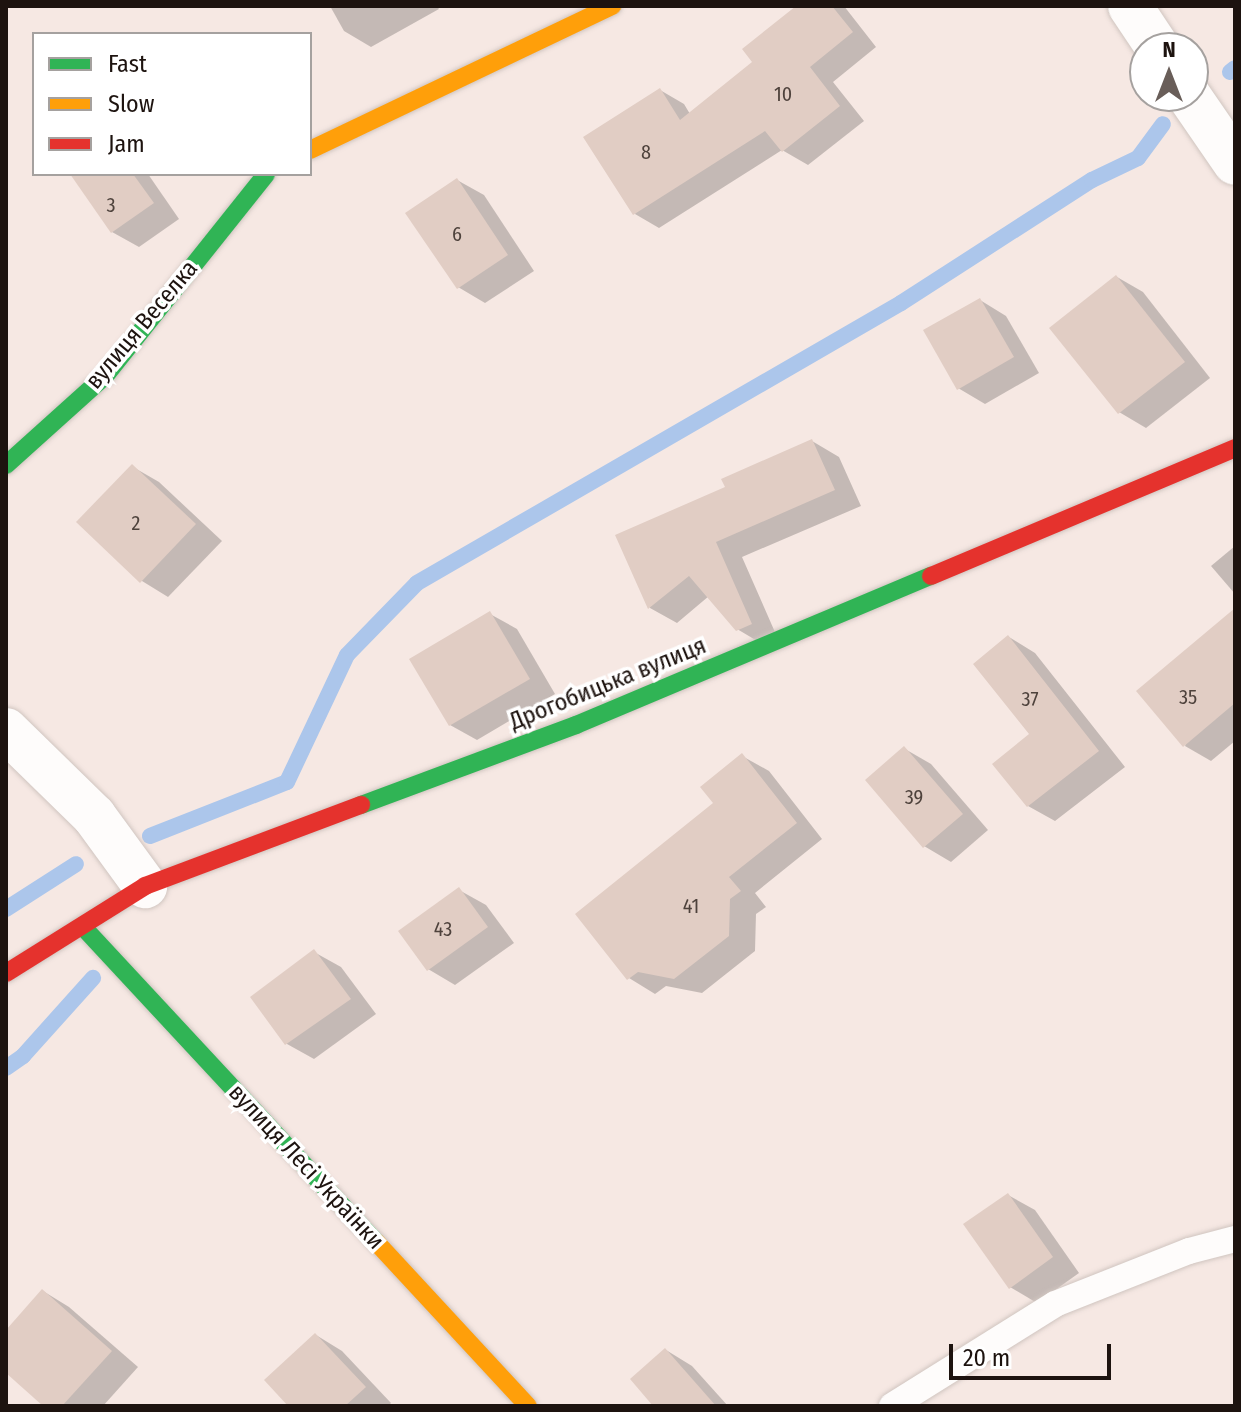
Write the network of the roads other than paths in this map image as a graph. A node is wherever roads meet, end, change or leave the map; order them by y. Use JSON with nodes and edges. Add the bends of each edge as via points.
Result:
{"nodes":[{"id":1,"x":612,"y":6,"type":"edge"},
{"id":2,"x":1130,"y":6,"type":"edge"},
{"id":3,"x":1147,"y":32,"type":"edge"},
{"id":4,"x":1200,"y":112,"type":"edge"},
{"id":5,"x":312,"y":149,"type":"edge"},
{"id":6,"x":1235,"y":163,"type":"edge"},
{"id":7,"x":264,"y":176,"type":"edge"},
{"id":8,"x":1235,"y":448,"type":"edge"},
{"id":9,"x":6,"y":465,"type":"edge"},
{"id":10,"x":6,"y":730,"type":"edge"},
{"id":11,"x":145,"y":886,"type":"junction"},
{"id":12,"x":84,"y":928,"type":"junction"},
{"id":13,"x":6,"y":973,"type":"edge"},
{"id":14,"x":1235,"y":1239,"type":"edge"},
{"id":15,"x":528,"y":1406,"type":"edge"},
{"id":16,"x":892,"y":1406,"type":"edge"}],
"edges":[{"from":1,"to":5,"type":"street"},
{"from":2,"to":3,"type":"street"},
{"from":4,"to":6,"type":"street"},
{"from":7,"to":9,"type":"street","name":"вулиця Веселка","via":[[105,376]]},
{"from":8,"to":11,"type":"street","name":"Дрогобицька вулиця","via":[[576,725]]},
{"from":10,"to":11,"type":"street","via":[[94,816]]},
{"from":11,"to":12,"type":"street","name":"Дрогобицька вулиця"},
{"from":12,"to":13,"type":"street","name":"Дрогобицька вулиця"},
{"from":12,"to":15,"type":"street","name":"вулиця Лесі Українки"},
{"from":14,"to":16,"type":"lane","via":[[1189,1251],[1055,1304]]}]}
